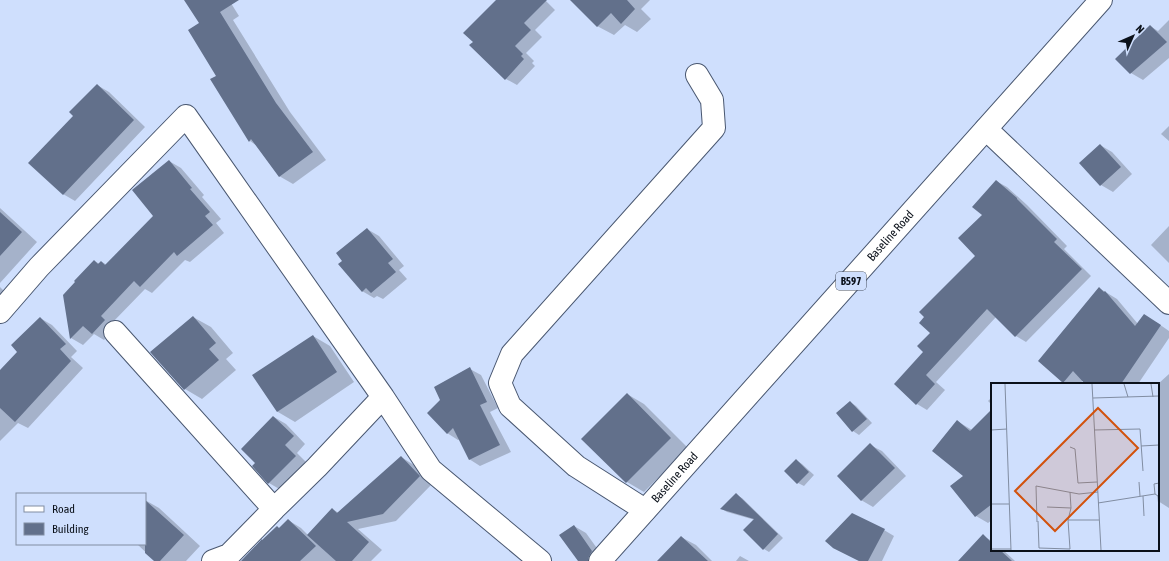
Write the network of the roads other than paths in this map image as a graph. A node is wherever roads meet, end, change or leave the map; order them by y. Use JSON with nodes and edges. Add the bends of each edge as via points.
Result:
{"nodes":[{"id":1,"x":1101,"y":0,"type":"edge"},
{"id":2,"x":697,"y":75,"type":"dead end"},
{"id":3,"x":986,"y":129,"type":"junction"},
{"id":4,"x":1169,"y":303,"type":"edge"},
{"id":5,"x":0,"y":312,"type":"edge"},
{"id":6,"x":115,"y":332,"type":"dead end"},
{"id":7,"x":383,"y":397,"type":"junction"},
{"id":8,"x":274,"y":509,"type":"junction"},
{"id":9,"x":646,"y":510,"type":"junction"},
{"id":10,"x":213,"y":561,"type":"edge"},
{"id":11,"x":540,"y":561,"type":"edge"},
{"id":12,"x":600,"y":561,"type":"edge"}],
"edges":[{"from":1,"to":3,"type":"street","name":"Baseline Road","number":"B597"},
{"from":2,"to":9,"type":"street","via":[[712,100],[714,128],[512,354],[500,383],[510,406],[576,466]]},
{"from":3,"to":4,"type":"street"},
{"from":3,"to":9,"type":"street","name":"Baseline Road","number":"B597"},
{"from":5,"to":7,"type":"street","via":[[39,267],[186,116]]},
{"from":6,"to":8,"type":"street"},
{"from":7,"to":8,"type":"street"},
{"from":7,"to":11,"type":"street","via":[[431,470]]},
{"from":8,"to":10,"type":"street","via":[[229,555]]},
{"from":9,"to":12,"type":"street","name":"Baseline Road","number":"B597"}]}
